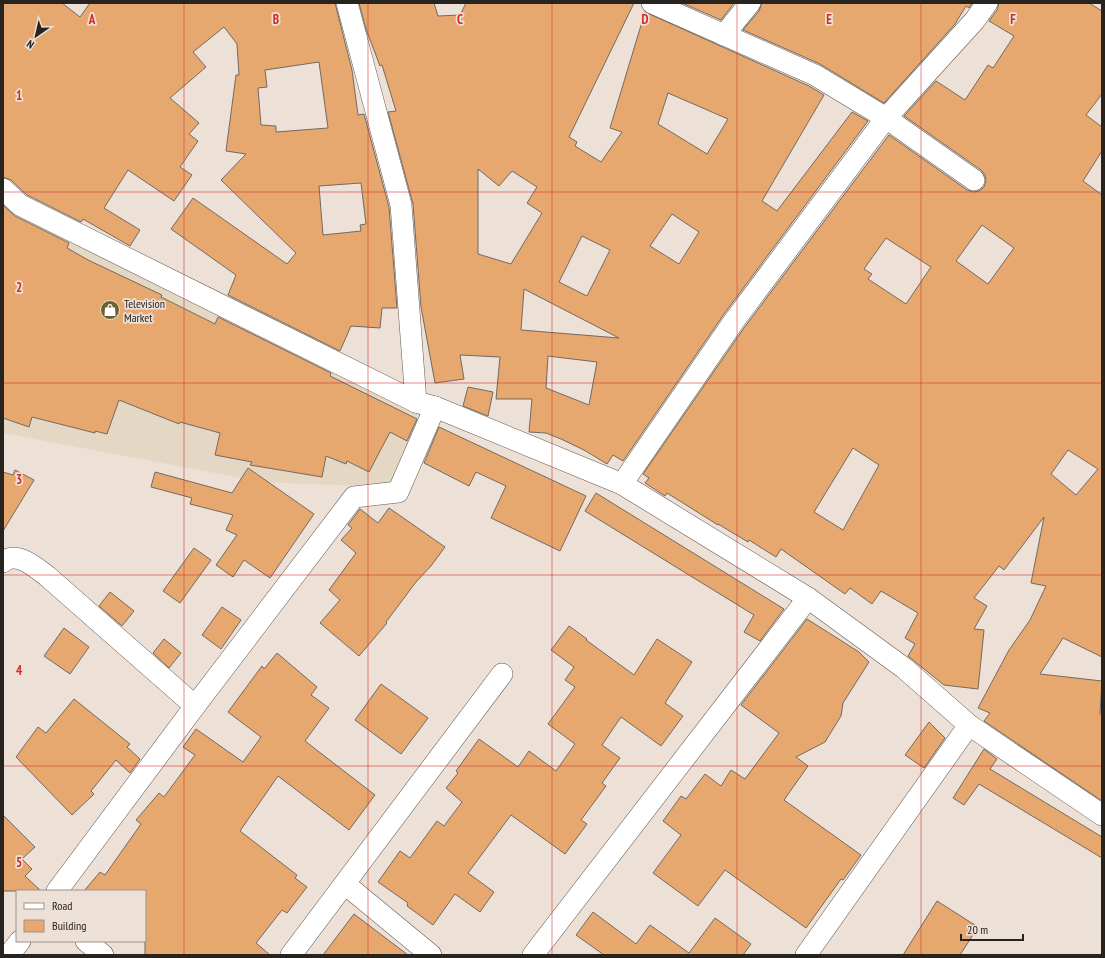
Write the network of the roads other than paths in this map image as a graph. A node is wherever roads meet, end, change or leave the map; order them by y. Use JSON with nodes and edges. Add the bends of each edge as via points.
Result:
{"nodes":[{"id":1,"x":348,"y":3,"type":"edge"},
{"id":2,"x":652,"y":3,"type":"edge"},
{"id":3,"x":750,"y":3,"type":"edge"},
{"id":4,"x":987,"y":3,"type":"edge"},
{"id":5,"x":724,"y":35,"type":"junction"},
{"id":6,"x":886,"y":118,"type":"junction"},
{"id":7,"x":974,"y":180,"type":"dead end"},
{"id":8,"x":3,"y":189,"type":"edge"},
{"id":9,"x":425,"y":404,"type":"junction"},
{"id":10,"x":622,"y":484,"type":"junction"},
{"id":11,"x":3,"y":562,"type":"edge"},
{"id":12,"x":808,"y":598,"type":"junction"},
{"id":13,"x":502,"y":674,"type":"dead end"},
{"id":14,"x":195,"y":706,"type":"junction"},
{"id":15,"x":969,"y":725,"type":"junction"},
{"id":16,"x":1102,"y":815,"type":"edge"},
{"id":17,"x":345,"y":884,"type":"junction"},
{"id":18,"x":58,"y":890,"type":"edge"},
{"id":19,"x":19,"y":942,"type":"edge"},
{"id":20,"x":87,"y":942,"type":"edge"},
{"id":21,"x":9,"y":955,"type":"edge"},
{"id":22,"x":103,"y":955,"type":"edge"},
{"id":23,"x":291,"y":955,"type":"edge"},
{"id":24,"x":431,"y":955,"type":"edge"},
{"id":25,"x":533,"y":955,"type":"edge"},
{"id":26,"x":806,"y":955,"type":"edge"}],
"edges":[{"from":1,"to":9,"type":"street","via":[[401,205]]},
{"from":2,"to":5,"type":"street"},
{"from":3,"to":5,"type":"street"},
{"from":4,"to":6,"type":"street","via":[[975,20]]},
{"from":5,"to":6,"type":"street","via":[[815,75]]},
{"from":6,"to":7,"type":"street"},
{"from":6,"to":10,"type":"street","via":[[734,321]]},
{"from":8,"to":9,"type":"street","via":[[20,205]]},
{"from":9,"to":10,"type":"street"},
{"from":9,"to":14,"type":"street","via":[[398,492],[354,498]]},
{"from":10,"to":12,"type":"street"},
{"from":11,"to":14,"type":"street","via":[[6,559],[22,559],[47,576]]},
{"from":12,"to":15,"type":"street","via":[[904,668]]},
{"from":12,"to":25,"type":"street"},
{"from":13,"to":17,"type":"street"},
{"from":14,"to":18,"type":"street"},
{"from":15,"to":16,"type":"street"},
{"from":15,"to":26,"type":"street"},
{"from":17,"to":23,"type":"street"},
{"from":17,"to":24,"type":"street"},
{"from":19,"to":21,"type":"street"},
{"from":20,"to":22,"type":"street"}]}
